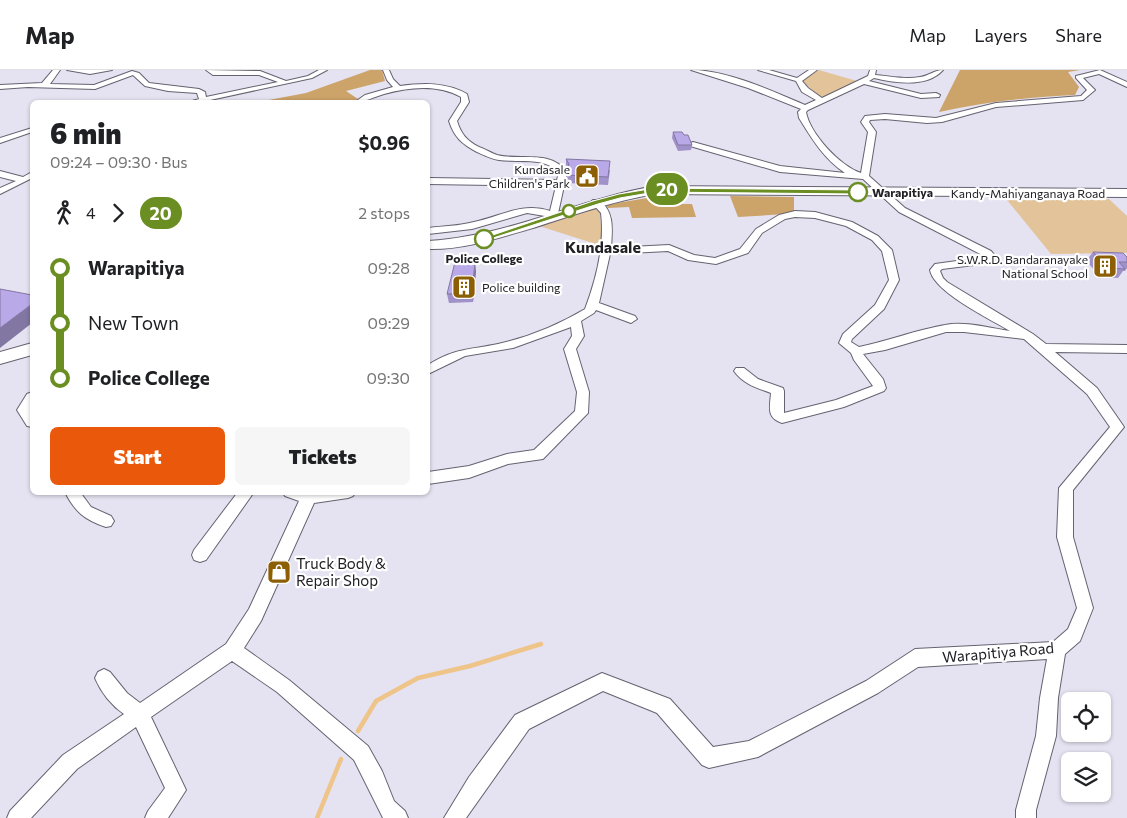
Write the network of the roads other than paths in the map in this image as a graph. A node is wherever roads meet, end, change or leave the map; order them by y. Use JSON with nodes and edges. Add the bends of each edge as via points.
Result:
{"nodes":[{"id":1,"x":57,"y":70,"type":"edge"},
{"id":2,"x":70,"y":70,"type":"edge"},
{"id":3,"x":109,"y":70,"type":"edge"},
{"id":4,"x":209,"y":70,"type":"edge"},
{"id":5,"x":324,"y":70,"type":"edge"},
{"id":6,"x":386,"y":70,"type":"edge"},
{"id":7,"x":761,"y":70,"type":"edge"},
{"id":8,"x":814,"y":70,"type":"edge"},
{"id":9,"x":940,"y":70,"type":"edge"},
{"id":10,"x":83,"y":71,"type":"edge"},
{"id":11,"x":248,"y":71,"type":"edge"},
{"id":12,"x":702,"y":71,"type":"edge"},
{"id":13,"x":1101,"y":71,"type":"edge"},
{"id":14,"x":134,"y":72,"type":"edge"},
{"id":15,"x":872,"y":73,"type":"edge"},
{"id":16,"x":798,"y":80,"type":"junction"},
{"id":17,"x":863,"y":82,"type":"junction"},
{"id":18,"x":284,"y":83,"type":"junction"},
{"id":19,"x":1127,"y":85,"type":"edge"},
{"id":20,"x":0,"y":86,"type":"edge"},
{"id":21,"x":44,"y":86,"type":"junction"},
{"id":22,"x":399,"y":89,"type":"junction"},
{"id":23,"x":936,"y":95,"type":"dead end"},
{"id":24,"x":203,"y":100,"type":"joint"},
{"id":25,"x":363,"y":100,"type":"edge"},
{"id":26,"x":822,"y":101,"type":"junction"},
{"id":27,"x":806,"y":108,"type":"junction"},
{"id":28,"x":30,"y":131,"type":"edge"},
{"id":29,"x":0,"y":141,"type":"edge"},
{"id":30,"x":693,"y":144,"type":"edge"},
{"id":31,"x":0,"y":174,"type":"edge"},
{"id":32,"x":865,"y":177,"type":"junction"},
{"id":33,"x":28,"y":178,"type":"edge"},
{"id":34,"x":430,"y":181,"type":"edge"},
{"id":35,"x":560,"y":184,"type":"junction"},
{"id":36,"x":0,"y":190,"type":"edge"},
{"id":37,"x":882,"y":192,"type":"junction"},
{"id":38,"x":1127,"y":192,"type":"edge"},
{"id":39,"x":596,"y":202,"type":"junction"},
{"id":40,"x":554,"y":216,"type":"junction"},
{"id":41,"x":430,"y":230,"type":"edge"},
{"id":42,"x":430,"y":245,"type":"edge"},
{"id":43,"x":605,"y":251,"type":"junction"},
{"id":44,"x":592,"y":304,"type":"junction"},
{"id":45,"x":632,"y":319,"type":"dead end"},
{"id":46,"x":575,"y":320,"type":"junction"},
{"id":47,"x":1029,"y":337,"type":"junction"},
{"id":48,"x":1043,"y":348,"type":"junction"},
{"id":49,"x":1127,"y":349,"type":"edge"},
{"id":50,"x":30,"y":350,"type":"edge"},
{"id":51,"x":857,"y":351,"type":"junction"},
{"id":52,"x":0,"y":358,"type":"edge"},
{"id":53,"x":430,"y":369,"type":"edge"},
{"id":54,"x":740,"y":371,"type":"dead end"},
{"id":55,"x":30,"y":400,"type":"edge"},
{"id":56,"x":30,"y":419,"type":"edge"},
{"id":57,"x":430,"y":478,"type":"edge"},
{"id":58,"x":74,"y":495,"type":"edge"},
{"id":59,"x":245,"y":495,"type":"edge"},
{"id":60,"x":296,"y":495,"type":"edge"},
{"id":61,"x":310,"y":495,"type":"edge"},
{"id":62,"x":106,"y":521,"type":"dead end"},
{"id":63,"x":200,"y":555,"type":"dead end"},
{"id":64,"x":232,"y":650,"type":"junction"},
{"id":65,"x":1056,"y":650,"type":"junction"},
{"id":66,"x":104,"y":678,"type":"dead end"},
{"id":67,"x":140,"y":714,"type":"junction"},
{"id":68,"x":17,"y":818,"type":"edge"},
{"id":69,"x":155,"y":818,"type":"edge"},
{"id":70,"x":398,"y":818,"type":"edge"},
{"id":71,"x":454,"y":818,"type":"edge"},
{"id":72,"x":1026,"y":818,"type":"edge"}],
"edges":[{"from":1,"to":21,"type":"street"},
{"from":2,"to":10,"type":"street"},
{"from":3,"to":10,"type":"street"},
{"from":4,"to":11,"type":"street","via":[[214,73]]},
{"from":5,"to":18,"type":"street"},
{"from":6,"to":22,"type":"street"},
{"from":7,"to":16,"type":"street"},
{"from":8,"to":16,"type":"street"},
{"from":9,"to":15,"type":"street","via":[[926,78]]},
{"from":11,"to":18,"type":"street"},
{"from":12,"to":27,"type":"street","via":[[772,93]]},
{"from":13,"to":19,"type":"street"},
{"from":13,"to":32,"type":"street","via":[[1078,76],[1091,90],[1083,98],[986,107],[947,119],[914,120],[880,115],[868,118],[864,122],[872,132]]},
{"from":14,"to":21,"type":"street","via":[[95,87]]},
{"from":14,"to":24,"type":"street","via":[[147,85],[199,92]]},
{"from":15,"to":17,"type":"street"},
{"from":16,"to":26,"type":"street","via":[[805,90]]},
{"from":17,"to":23,"type":"street","via":[[922,96]]},
{"from":17,"to":26,"type":"street"},
{"from":18,"to":24,"type":"street"},
{"from":20,"to":21,"type":"street"},
{"from":22,"to":25,"type":"street"},
{"from":22,"to":35,"type":"street","via":[[432,86],[460,93],[465,102],[453,121],[461,140],[499,158],[538,160],[559,166],[563,172]]},
{"from":26,"to":27,"type":"street"},
{"from":27,"to":32,"type":"street","via":[[802,112],[803,118],[823,149],[850,172]]},
{"from":28,"to":29,"type":"street"},
{"from":30,"to":32,"type":"street","via":[[780,169]]},
{"from":31,"to":33,"type":"street"},
{"from":32,"to":37,"type":"street"},
{"from":33,"to":36,"type":"street"},
{"from":34,"to":35,"type":"street"},
{"from":35,"to":40,"type":"street"},
{"from":37,"to":38,"type":"highway","name":"Kandy-Mahiyanganaya Road"},
{"from":37,"to":39,"type":"highway","name":"Kandy-Mahiyanganaya Road","via":[[674,189]]},
{"from":37,"to":47,"type":"street","name":"Warapitiya Road","via":[[902,210],[921,221],[988,253],[990,260],[939,266],[935,276],[949,289]]},
{"from":39,"to":40,"type":"highway","name":"Kandy-Mahiyanganaya Road"},
{"from":39,"to":43,"type":"street","via":[[606,214]]},
{"from":40,"to":41,"type":"street","via":[[543,210],[525,210],[486,222]]},
{"from":40,"to":42,"type":"highway","name":"Kandy-Mahiyanganaya Road","via":[[484,239]]},
{"from":43,"to":44,"type":"street"},
{"from":43,"to":51,"type":"street","via":[[669,248],[692,258],[716,261],[744,250],[759,231],[795,214],[815,215],[849,224],[875,238],[887,250],[894,280],[880,308],[847,337],[845,343]]},
{"from":44,"to":45,"type":"street"},
{"from":44,"to":46,"type":"street","via":[[590,310]]},
{"from":46,"to":53,"type":"street","via":[[517,343],[444,359]]},
{"from":46,"to":57,"type":"street","via":[[578,336],[570,349],[583,392],[581,413],[538,455]]},
{"from":47,"to":48,"type":"street","name":"Warapitiya Road"},
{"from":47,"to":51,"type":"street","via":[[946,328]]},
{"from":48,"to":49,"type":"street"},
{"from":48,"to":65,"type":"street","name":"Warapitiya Road","via":[[1092,391],[1117,427],[1066,488],[1065,537],[1085,608],[1074,635]]},
{"from":50,"to":52,"type":"highway"},
{"from":51,"to":54,"type":"street","via":[[858,357],[880,382],[880,388],[840,404],[782,418],[776,414],[778,391],[754,382]]},
{"from":55,"to":56,"type":"street","via":[[24,410]]},
{"from":58,"to":62,"type":"street","via":[[91,517]]},
{"from":59,"to":63,"type":"street"},
{"from":60,"to":61,"type":"street"},
{"from":61,"to":64,"type":"street","via":[[255,615]]},
{"from":64,"to":67,"type":"street"},
{"from":64,"to":70,"type":"street","via":[[282,686],[361,753],[387,808]]},
{"from":65,"to":71,"type":"street","name":"Warapitiya Road","via":[[915,658],[872,687],[751,750],[709,758],[663,706],[602,682],[522,722]]},
{"from":65,"to":72,"type":"street","via":[[1046,736]]},
{"from":66,"to":67,"type":"street","via":[[120,700]]},
{"from":67,"to":68,"type":"street","via":[[70,762]]},
{"from":67,"to":69,"type":"street","via":[[176,790]]}]}
